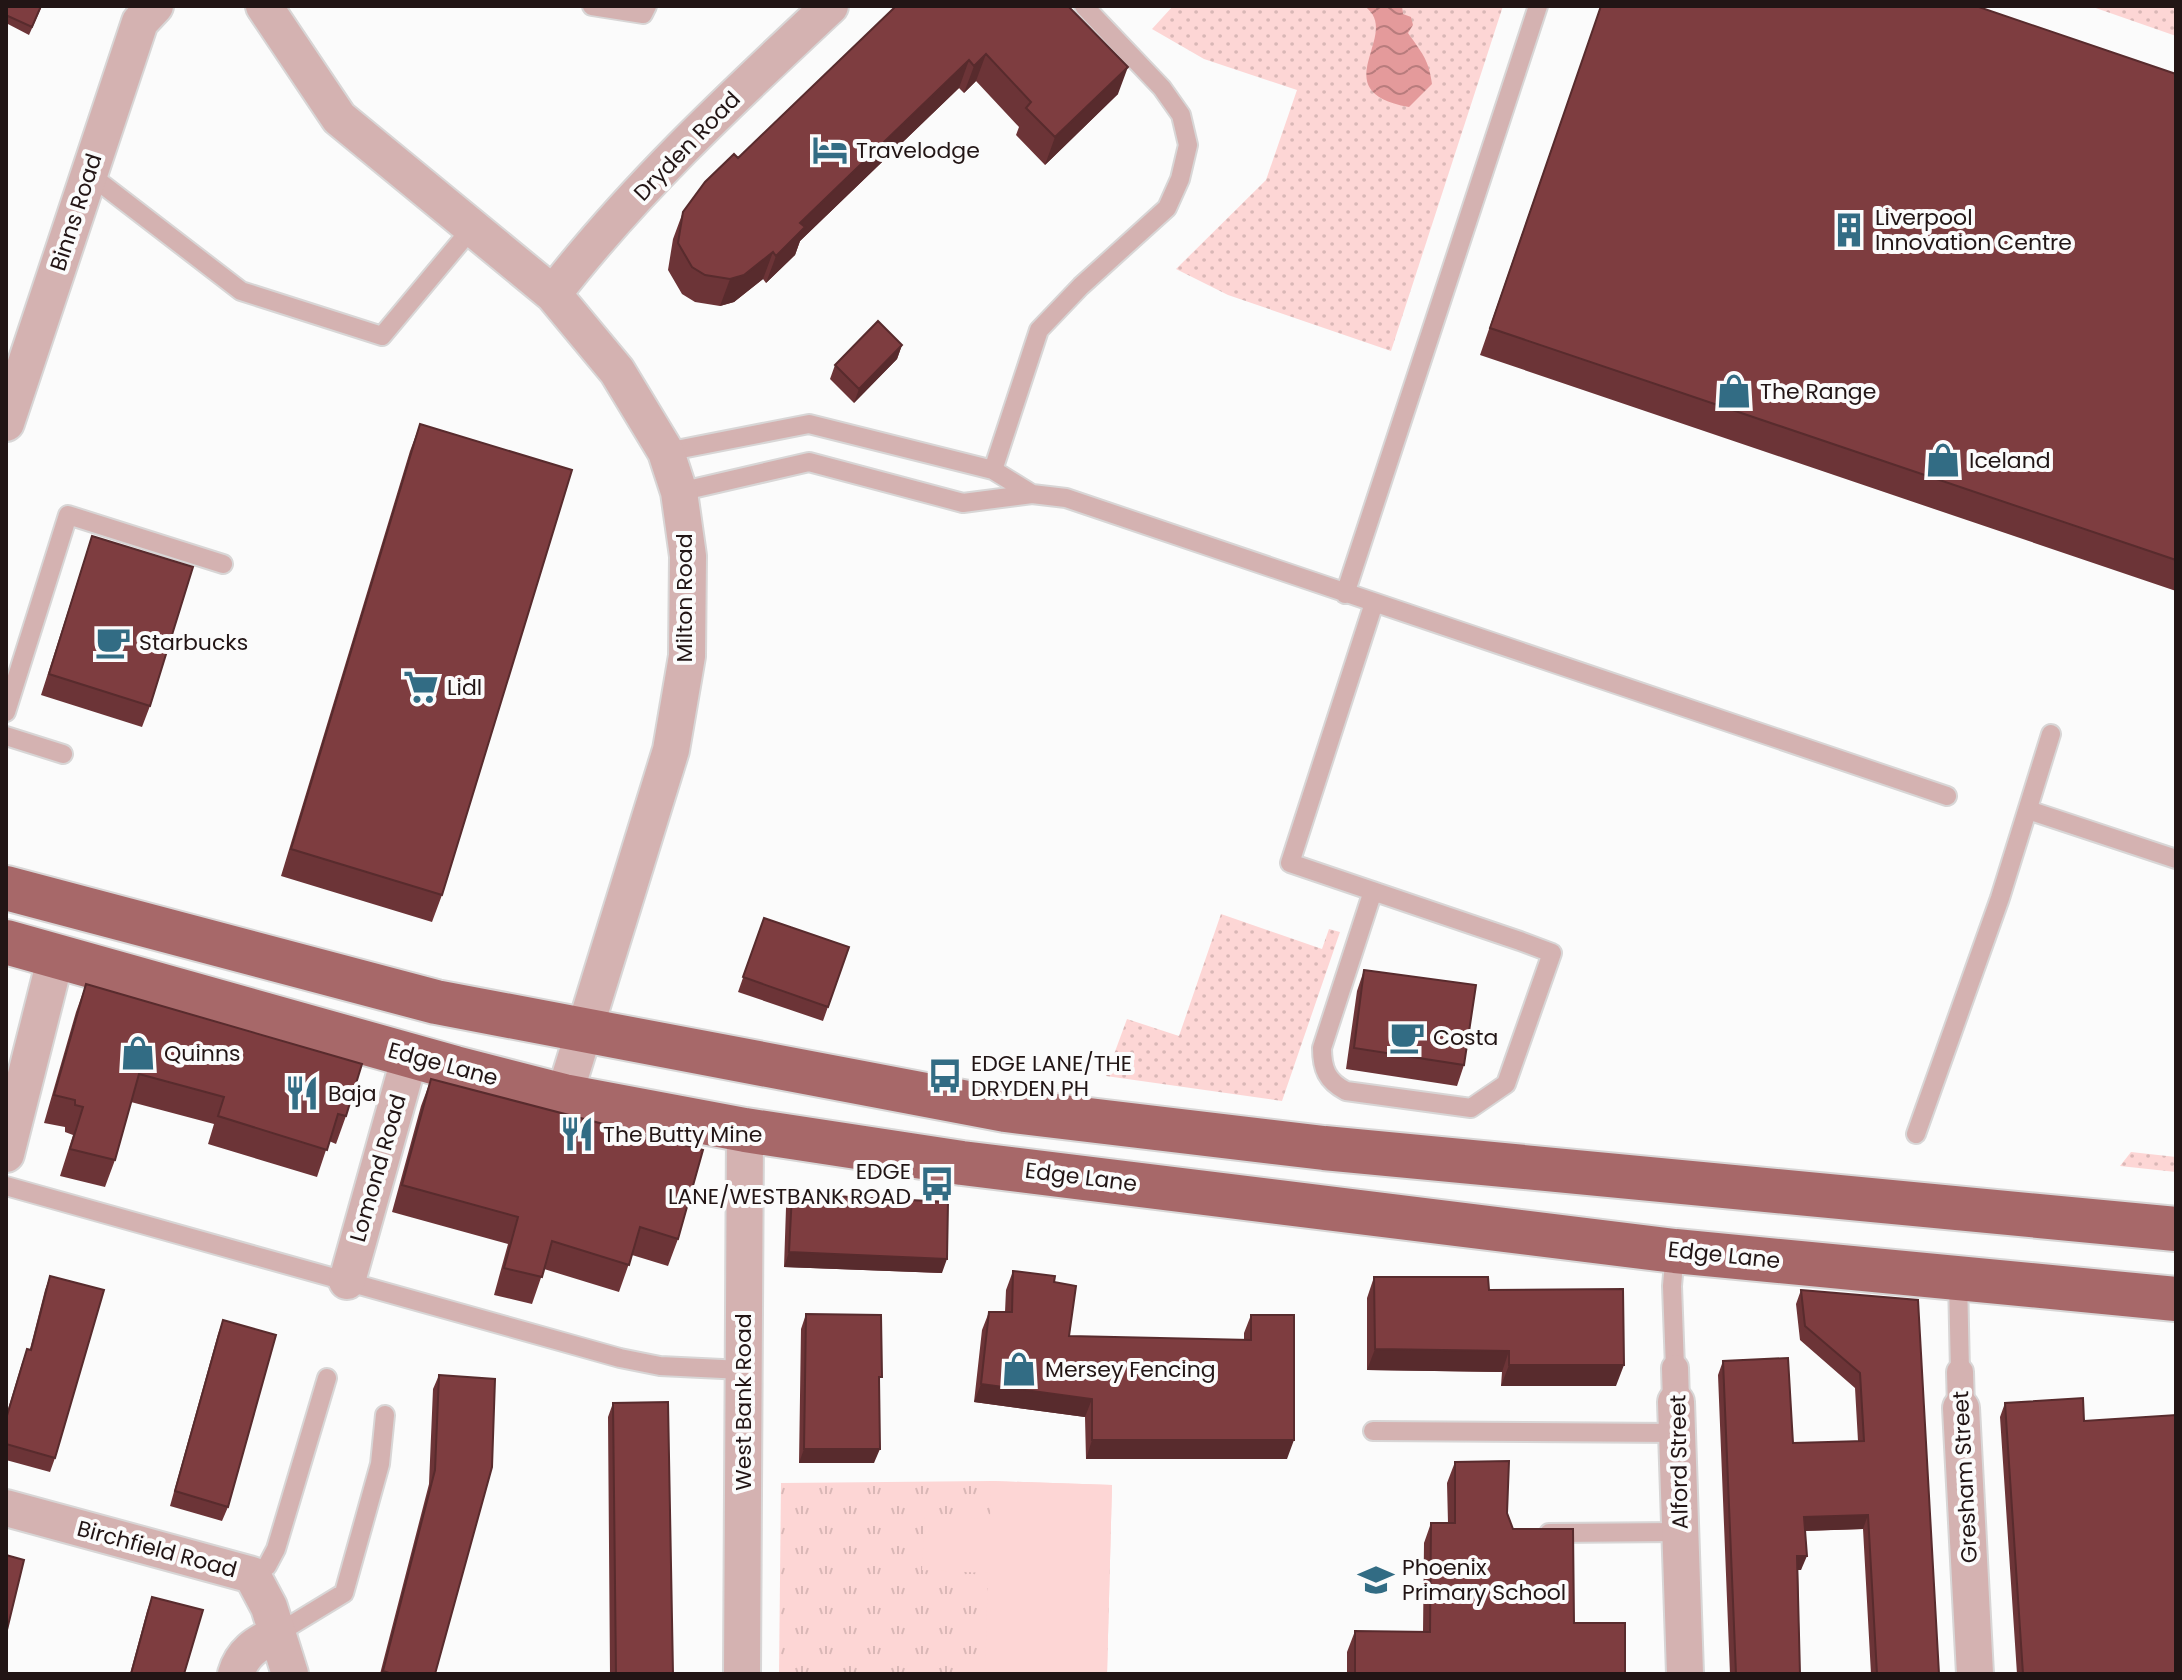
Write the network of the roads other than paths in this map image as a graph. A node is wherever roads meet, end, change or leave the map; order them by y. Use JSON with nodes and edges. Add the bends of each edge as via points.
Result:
{"nodes":[{"id":1,"x":155,"y":6,"type":"edge"},
{"id":2,"x":264,"y":6,"type":"edge"},
{"id":3,"x":592,"y":6,"type":"edge"},
{"id":4,"x":647,"y":6,"type":"edge"},
{"id":5,"x":830,"y":6,"type":"edge"},
{"id":6,"x":1538,"y":6,"type":"edge"},
{"id":7,"x":1094,"y":9,"type":"edge"},
{"id":8,"x":89,"y":174,"type":"junction"},
{"id":9,"x":472,"y":228,"type":"junction"},
{"id":10,"x":553,"y":294,"type":"junction"},
{"id":11,"x":6,"y":423,"type":"edge"},
{"id":12,"x":666,"y":452,"type":"junction"},
{"id":13,"x":993,"y":470,"type":"junction"},
{"id":14,"x":679,"y":492,"type":"junction"},
{"id":15,"x":1032,"y":494,"type":"junction"},
{"id":16,"x":223,"y":564,"type":"dead end"},
{"id":17,"x":1345,"y":594,"type":"junction"},
{"id":18,"x":1374,"y":603,"type":"junction"},
{"id":19,"x":6,"y":712,"type":"edge"},
{"id":20,"x":2051,"y":734,"type":"dead end"},
{"id":21,"x":6,"y":736,"type":"edge"},
{"id":22,"x":63,"y":754,"type":"dead end"},
{"id":23,"x":1947,"y":796,"type":"dead end"},
{"id":24,"x":2028,"y":810,"type":"junction"},
{"id":25,"x":2176,"y":859,"type":"edge"},
{"id":26,"x":6,"y":888,"type":"edge"},
{"id":27,"x":1373,"y":891,"type":"junction"},
{"id":28,"x":6,"y":942,"type":"edge"},
{"id":29,"x":56,"y":956,"type":"junction"},
{"id":30,"x":582,"y":1031,"type":"junction"},
{"id":31,"x":410,"y":1056,"type":"junction"},
{"id":32,"x":564,"y":1096,"type":"junction"},
{"id":33,"x":745,"y":1130,"type":"junction"},
{"id":34,"x":1916,"y":1134,"type":"dead end"},
{"id":35,"x":6,"y":1154,"type":"edge"},
{"id":36,"x":6,"y":1186,"type":"edge"},
{"id":37,"x":2176,"y":1229,"type":"edge"},
{"id":38,"x":1675,"y":1251,"type":"junction"},
{"id":39,"x":1958,"y":1279,"type":"junction"},
{"id":40,"x":347,"y":1281,"type":"junction"},
{"id":41,"x":2176,"y":1299,"type":"edge"},
{"id":42,"x":743,"y":1370,"type":"junction"},
{"id":43,"x":1960,"y":1372,"type":"joint"},
{"id":44,"x":327,"y":1378,"type":"dead end"},
{"id":45,"x":1676,"y":1401,"type":"junction"},
{"id":46,"x":1961,"y":1408,"type":"joint"},
{"id":47,"x":385,"y":1415,"type":"dead end"},
{"id":48,"x":1373,"y":1431,"type":"dead end"},
{"id":49,"x":6,"y":1508,"type":"edge"},
{"id":50,"x":1680,"y":1532,"type":"junction"},
{"id":51,"x":1526,"y":1533,"type":"edge"},
{"id":52,"x":252,"y":1575,"type":"junction"},
{"id":53,"x":275,"y":1635,"type":"junction"},
{"id":54,"x":236,"y":1674,"type":"edge"},
{"id":55,"x":290,"y":1674,"type":"edge"},
{"id":56,"x":742,"y":1674,"type":"edge"},
{"id":57,"x":1685,"y":1674,"type":"edge"},
{"id":58,"x":1975,"y":1674,"type":"edge"}],
"edges":[{"from":1,"to":8,"type":"street","name":"Binns Road","via":[[140,22]]},
{"from":2,"to":9,"type":"street","name":"Milton Road","via":[[339,118]]},
{"from":3,"to":4,"type":"lane","via":[[643,14]]},
{"from":5,"to":10,"type":"street","name":"Dryden Road","via":[[736,93],[593,242]]},
{"from":6,"to":17,"type":"lane"},
{"from":7,"to":13,"type":"lane","via":[[1181,115],[1188,145],[1167,208],[1039,330]]},
{"from":8,"to":9,"type":"lane","via":[[241,291],[382,336]]},
{"from":8,"to":11,"type":"street","name":"Binns Road"},
{"from":9,"to":10,"type":"street","name":"Milton Road"},
{"from":10,"to":12,"type":"street","name":"Milton Road","via":[[617,371]]},
{"from":12,"to":13,"type":"lane","via":[[809,424]]},
{"from":12,"to":14,"type":"street","name":"Milton Road"},
{"from":13,"to":15,"type":"lane"},
{"from":14,"to":15,"type":"lane","via":[[809,462],[963,503]]},
{"from":14,"to":30,"type":"street","name":"Milton Road","via":[[688,556],[687,656],[671,750]]},
{"from":15,"to":17,"type":"lane","via":[[1066,498]]},
{"from":16,"to":19,"type":"lane","via":[[68,515]]},
{"from":17,"to":18,"type":"lane"},
{"from":18,"to":23,"type":"lane"},
{"from":18,"to":27,"type":"lane","via":[[1290,863]]},
{"from":20,"to":24,"type":"lane"},
{"from":21,"to":22,"type":"lane"},
{"from":24,"to":25,"type":"lane"},
{"from":24,"to":34,"type":"lane"},
{"from":26,"to":30,"type":"highway","via":[[436,1002]]},
{"from":27,"to":27,"type":"lane","via":[[1552,953],[1506,1084],[1471,1108],[1346,1091],[1332,1084],[1322,1066],[1322,1048]]},
{"from":28,"to":29,"type":"highway","name":"Edge Lane"},
{"from":29,"to":31,"type":"highway","name":"Edge Lane"},
{"from":29,"to":35,"type":"street"},
{"from":30,"to":32,"type":"street","name":"Milton Road"},
{"from":30,"to":37,"type":"highway","via":[[1005,1110],[1324,1148]]},
{"from":31,"to":32,"type":"highway","name":"Edge Lane"},
{"from":31,"to":40,"type":"street","name":"Lomond Road"},
{"from":32,"to":33,"type":"highway","name":"Edge Lane"},
{"from":33,"to":38,"type":"highway","name":"Edge Lane","via":[[962,1163]]},
{"from":33,"to":42,"type":"street","name":"West Bank Road"},
{"from":36,"to":40,"type":"lane"},
{"from":38,"to":39,"type":"highway","name":"Edge Lane"},
{"from":38,"to":45,"type":"lane","name":"Alford Street"},
{"from":39,"to":41,"type":"highway","name":"Edge Lane"},
{"from":39,"to":43,"type":"lane","name":"Gresham Street"},
{"from":40,"to":42,"type":"lane","via":[[620,1358],[660,1366]]},
{"from":42,"to":56,"type":"street","name":"West Bank Road"},
{"from":43,"to":46,"type":"street","name":"Gresham Street"},
{"from":44,"to":52,"type":"lane","via":[[276,1549],[267,1566]]},
{"from":45,"to":48,"type":"lane"},
{"from":45,"to":50,"type":"street","name":"Alford Street"},
{"from":46,"to":58,"type":"street","name":"Gresham Street"},
{"from":47,"to":53,"type":"lane","via":[[380,1464],[344,1593]]},
{"from":49,"to":52,"type":"street","name":"Birchfield Road"},
{"from":50,"to":51,"type":"lane"},
{"from":50,"to":57,"type":"street","name":"Alford Street"},
{"from":52,"to":53,"type":"street","name":"Birchfield Road","via":[[269,1607]]},
{"from":53,"to":54,"type":"street","via":[[254,1645]]},
{"from":53,"to":55,"type":"street","name":"Birchfield Road"}]}
